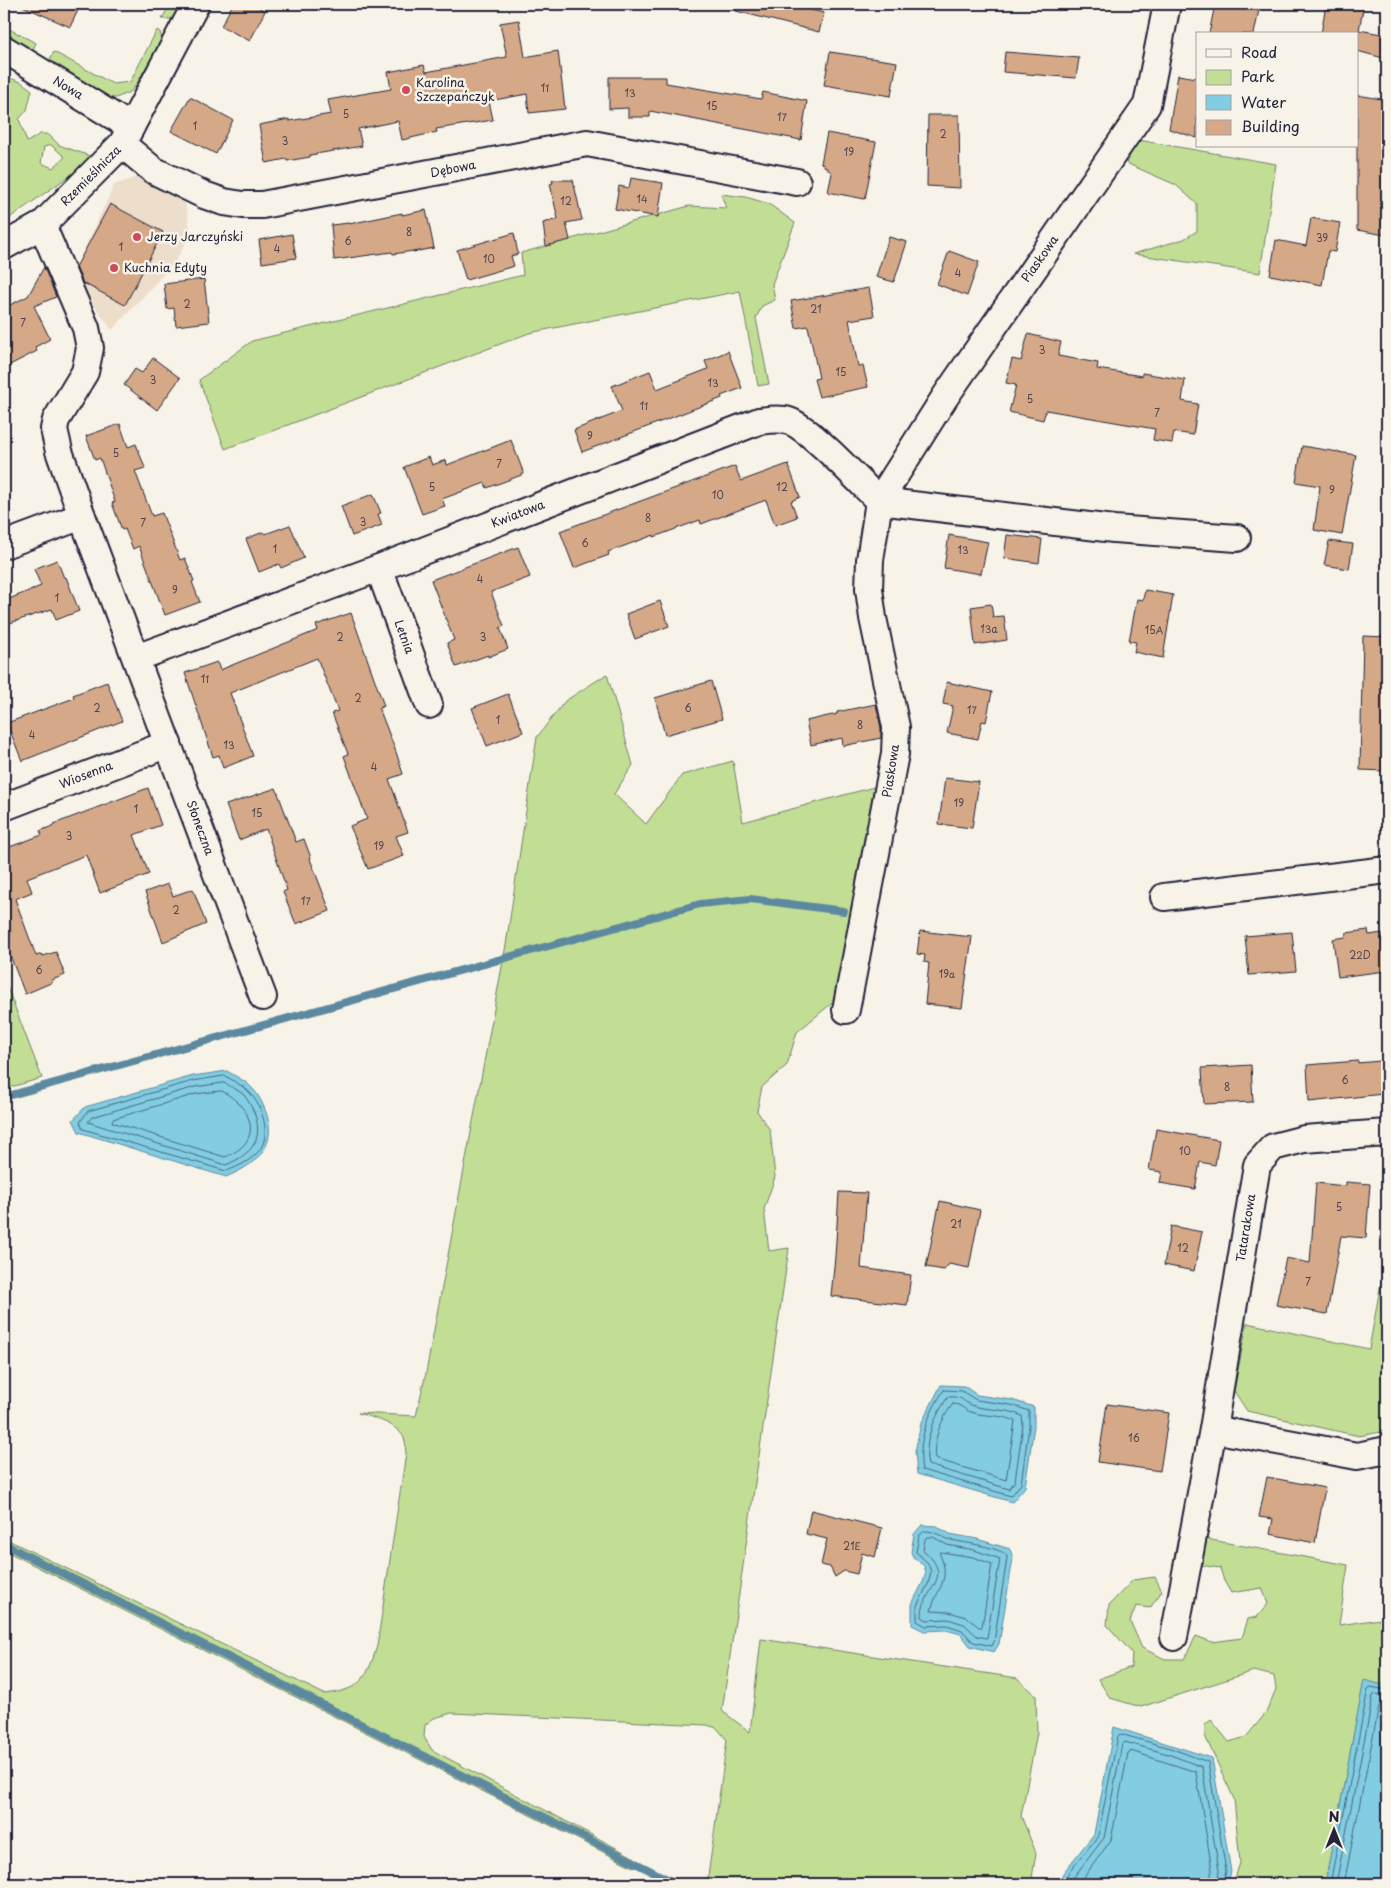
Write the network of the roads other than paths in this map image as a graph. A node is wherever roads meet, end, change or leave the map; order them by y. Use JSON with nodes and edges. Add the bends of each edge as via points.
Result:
{"nodes":[{"id":1,"x":196,"y":4,"type":"edge"},
{"id":2,"x":1167,"y":4,"type":"edge"},
{"id":3,"x":4,"y":49,"type":"edge"},
{"id":4,"x":127,"y":136,"type":"junction"},
{"id":5,"x":797,"y":182,"type":"dead end"},
{"id":6,"x":42,"y":226,"type":"junction"},
{"id":7,"x":4,"y":246,"type":"edge"},
{"id":8,"x":879,"y":501,"type":"junction"},
{"id":9,"x":82,"y":516,"type":"junction"},
{"id":10,"x":1237,"y":538,"type":"dead end"},
{"id":11,"x":4,"y":545,"type":"edge"},
{"id":12,"x":379,"y":568,"type":"junction"},
{"id":13,"x":136,"y":658,"type":"junction"},
{"id":14,"x":430,"y":705,"type":"dead end"},
{"id":15,"x":168,"y":744,"type":"junction"},
{"id":16,"x":4,"y":807,"type":"edge"},
{"id":17,"x":1387,"y":870,"type":"edge"},
{"id":18,"x":1164,"y":897,"type":"dead end"},
{"id":19,"x":263,"y":997,"type":"dead end"},
{"id":20,"x":846,"y":1010,"type":"dead end"},
{"id":21,"x":1387,"y":1133,"type":"edge"},
{"id":22,"x":1213,"y":1430,"type":"junction"},
{"id":23,"x":1387,"y":1450,"type":"edge"},
{"id":24,"x":1174,"y":1637,"type":"dead end"}],
"edges":[{"from":1,"to":4,"type":"street","name":"Rzemieślnicza"},
{"from":2,"to":8,"type":"street","name":"Piaskowa","via":[[1147,105],[945,397]]},
{"from":3,"to":4,"type":"street","name":"Nowa"},
{"from":4,"to":5,"type":"street","name":"Dębowa","via":[[153,170],[204,195],[243,205],[262,205],[587,143]]},
{"from":4,"to":6,"type":"street","name":"Rzemieślnicza"},
{"from":6,"to":7,"type":"street","name":"Rzemieślnicza"},
{"from":6,"to":9,"type":"street","name":"Słoneczna","via":[[86,328],[90,348],[85,372],[56,420],[54,429]]},
{"from":8,"to":10,"type":"street","via":[[1114,529]]},
{"from":8,"to":12,"type":"street","name":"Kwiatowa","via":[[802,429],[790,421],[759,421]]},
{"from":8,"to":20,"type":"street","name":"Piaskowa","via":[[869,590],[896,727],[895,754]]},
{"from":9,"to":11,"type":"street"},
{"from":9,"to":13,"type":"street","name":"Słoneczna"},
{"from":12,"to":13,"type":"street","name":"Kwiatowa"},
{"from":12,"to":14,"type":"street","name":"Letnia"},
{"from":13,"to":15,"type":"street","name":"Słoneczna"},
{"from":15,"to":16,"type":"street","name":"Wiosenna"},
{"from":15,"to":19,"type":"street","name":"Słoneczna"},
{"from":17,"to":18,"type":"street"},
{"from":21,"to":22,"type":"street","name":"Tatarakowa","via":[[1304,1139],[1273,1147],[1256,1165]]},
{"from":22,"to":23,"type":"street","via":[[1357,1456]]},
{"from":22,"to":24,"type":"street","name":"Tatarakowa"}]}
